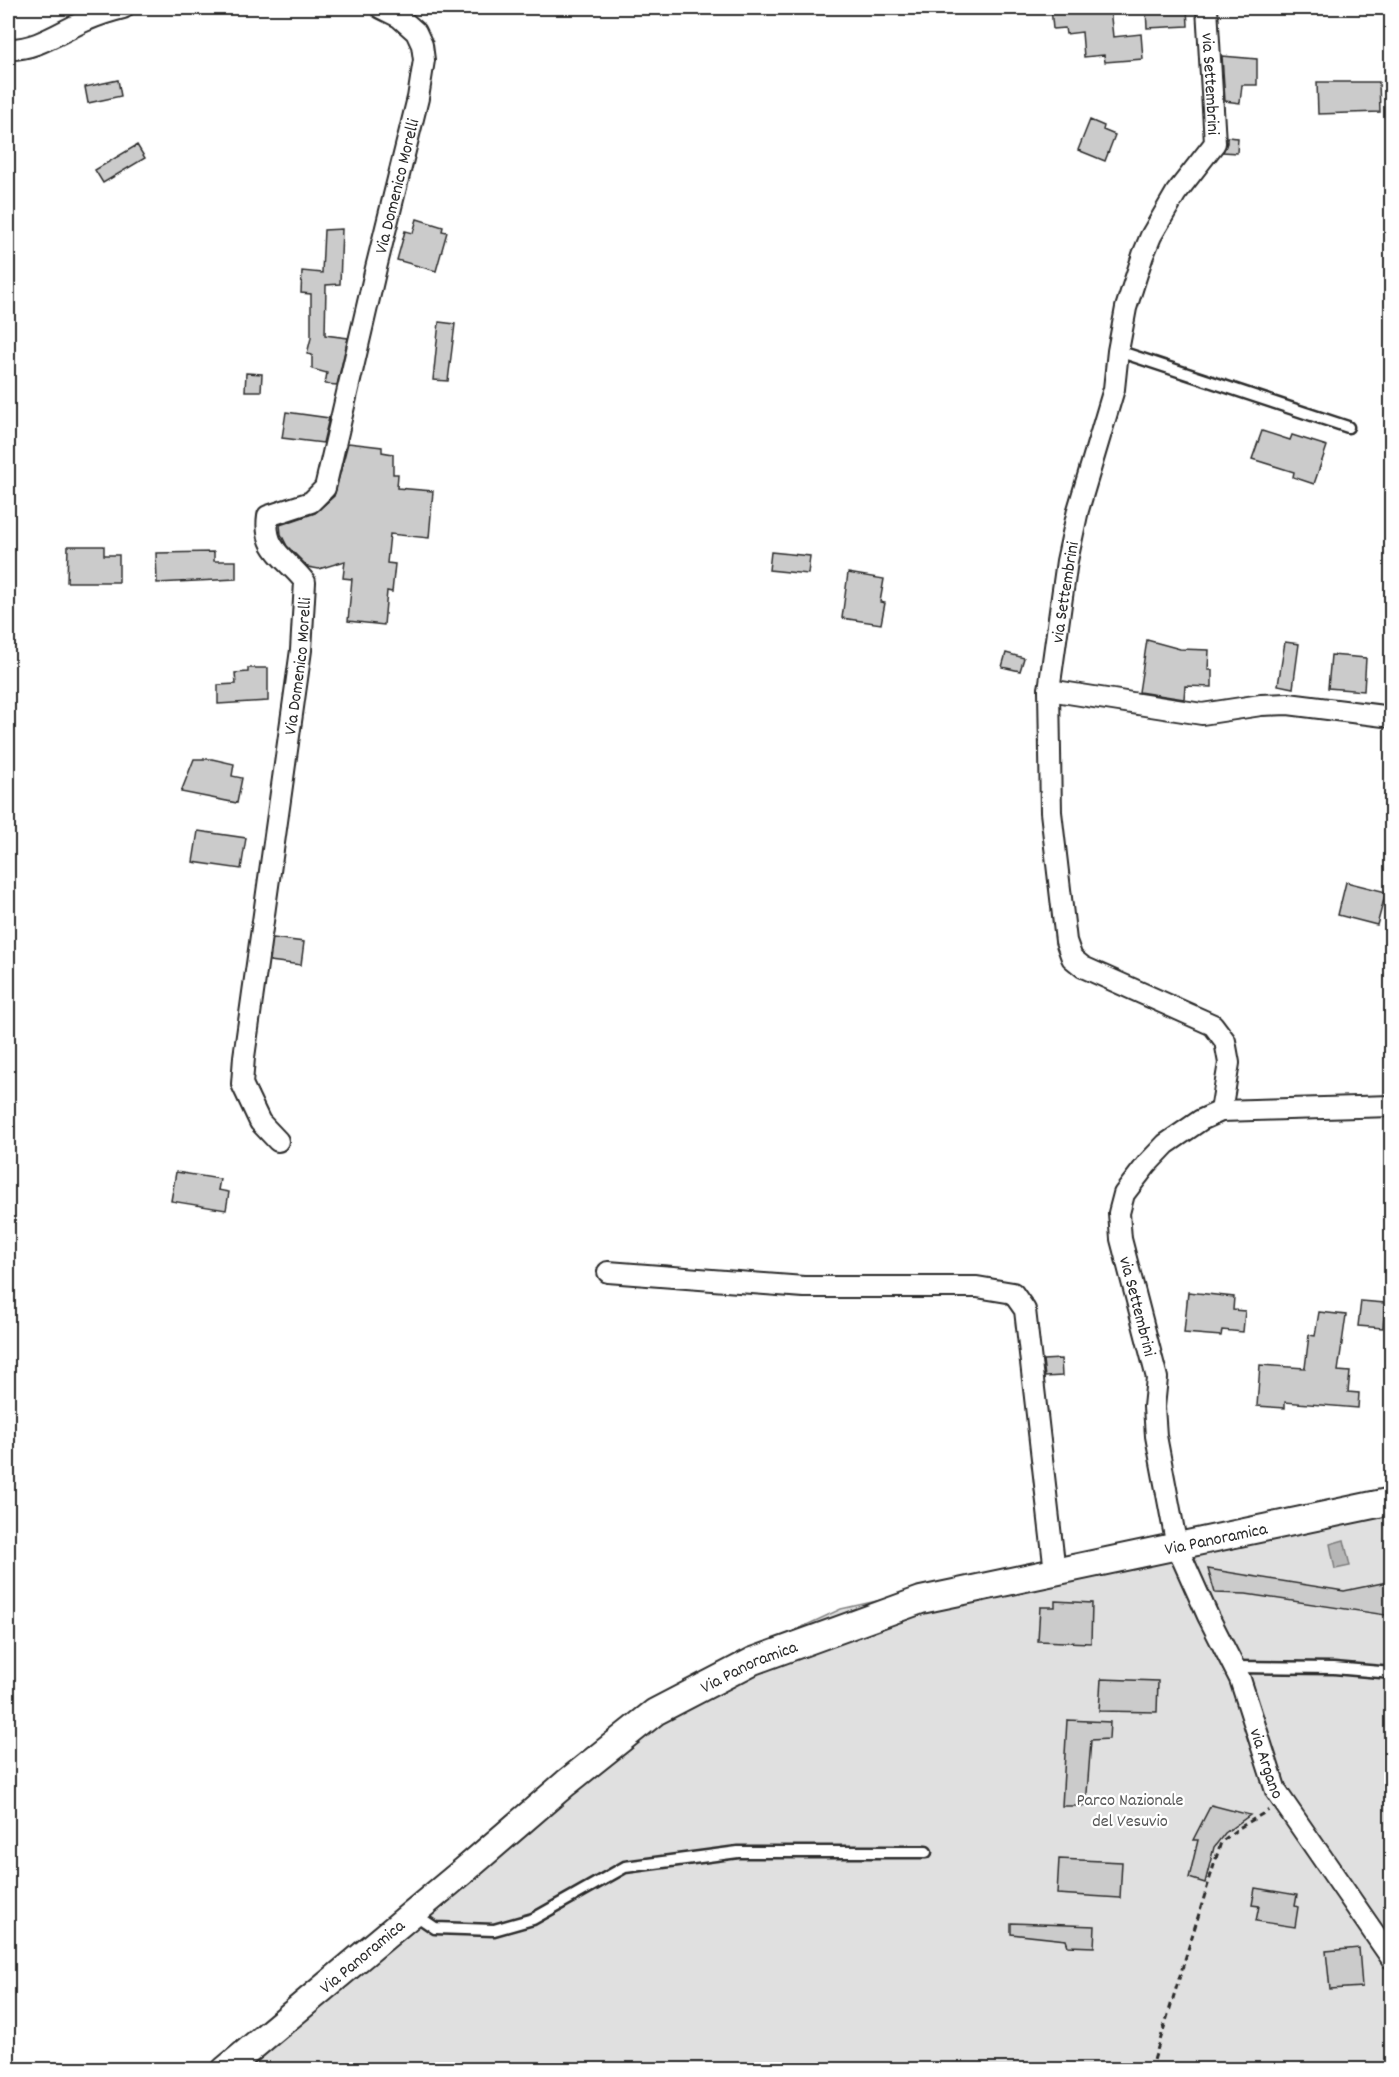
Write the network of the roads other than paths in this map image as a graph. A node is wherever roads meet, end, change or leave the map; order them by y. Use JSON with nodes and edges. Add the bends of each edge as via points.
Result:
{"nodes":[{"id":1,"x":123,"y":8,"type":"edge"},
{"id":2,"x":381,"y":8,"type":"edge"},
{"id":3,"x":1208,"y":8,"type":"edge"},
{"id":4,"x":8,"y":49,"type":"edge"},
{"id":5,"x":1118,"y":351,"type":"junction"},
{"id":6,"x":1348,"y":427,"type":"dead end"},
{"id":7,"x":1049,"y":690,"type":"junction"},
{"id":8,"x":1392,"y":717,"type":"edge"},
{"id":9,"x":1392,"y":1106,"type":"edge"},
{"id":10,"x":1221,"y":1111,"type":"junction"},
{"id":11,"x":278,"y":1141,"type":"dead end"},
{"id":12,"x":608,"y":1272,"type":"dead end"},
{"id":13,"x":1392,"y":1501,"type":"edge"},
{"id":14,"x":1177,"y":1547,"type":"junction"},
{"id":15,"x":1055,"y":1572,"type":"junction"},
{"id":16,"x":1234,"y":1667,"type":"junction"},
{"id":17,"x":1392,"y":1673,"type":"edge"},
{"id":18,"x":926,"y":1852,"type":"dead end"},
{"id":19,"x":413,"y":1913,"type":"junction"},
{"id":20,"x":1392,"y":1959,"type":"edge"},
{"id":21,"x":225,"y":2070,"type":"edge"}],
"edges":[{"from":1,"to":4,"type":"street","via":[[89,19],[40,43]]},
{"from":2,"to":11,"type":"street","name":"Via Domenico Morelli","via":[[408,24],[422,45],[424,60],[418,98],[325,488],[311,502],[268,516],[267,524],[267,536],[273,547],[305,582],[301,650],[242,1084],[260,1122]]},
{"from":3,"to":5,"type":"street","name":"via Settembrini","via":[[1215,143],[1176,193],[1151,236],[1126,308]]},
{"from":5,"to":6,"type":"lane"},
{"from":5,"to":7,"type":"street","name":"via Settembrini","via":[[1114,388],[1067,561]]},
{"from":7,"to":8,"type":"street","via":[[1202,714],[1288,704]]},
{"from":7,"to":10,"type":"street","name":"via Settembrini","via":[[1051,812],[1066,941],[1072,958],[1083,967],[1213,1025],[1225,1041],[1229,1063]]},
{"from":9,"to":10,"type":"street","name":"via Settembrini"},
{"from":10,"to":14,"type":"street","name":"via Settembrini","via":[[1166,1144],[1125,1194],[1119,1213],[1121,1239],[1157,1378],[1156,1436]]},
{"from":12,"to":15,"type":"street","via":[[804,1287],[976,1287],[1013,1293],[1025,1310]]},
{"from":13,"to":14,"type":"street","name":"Via Panoramica"},
{"from":14,"to":15,"type":"street","name":"Via Panoramica"},
{"from":14,"to":16,"type":"street","name":"via Argano"},
{"from":15,"to":19,"type":"street","name":"Via Panoramica","via":[[921,1600],[753,1661],[655,1712]]},
{"from":16,"to":17,"type":"lane"},
{"from":16,"to":20,"type":"street","name":"via Argano","via":[[1276,1791]]},
{"from":18,"to":19,"type":"lane","via":[[738,1852],[625,1867],[533,1919],[494,1930],[435,1928]]},
{"from":19,"to":21,"type":"street","name":"Via Panoramica"}]}
